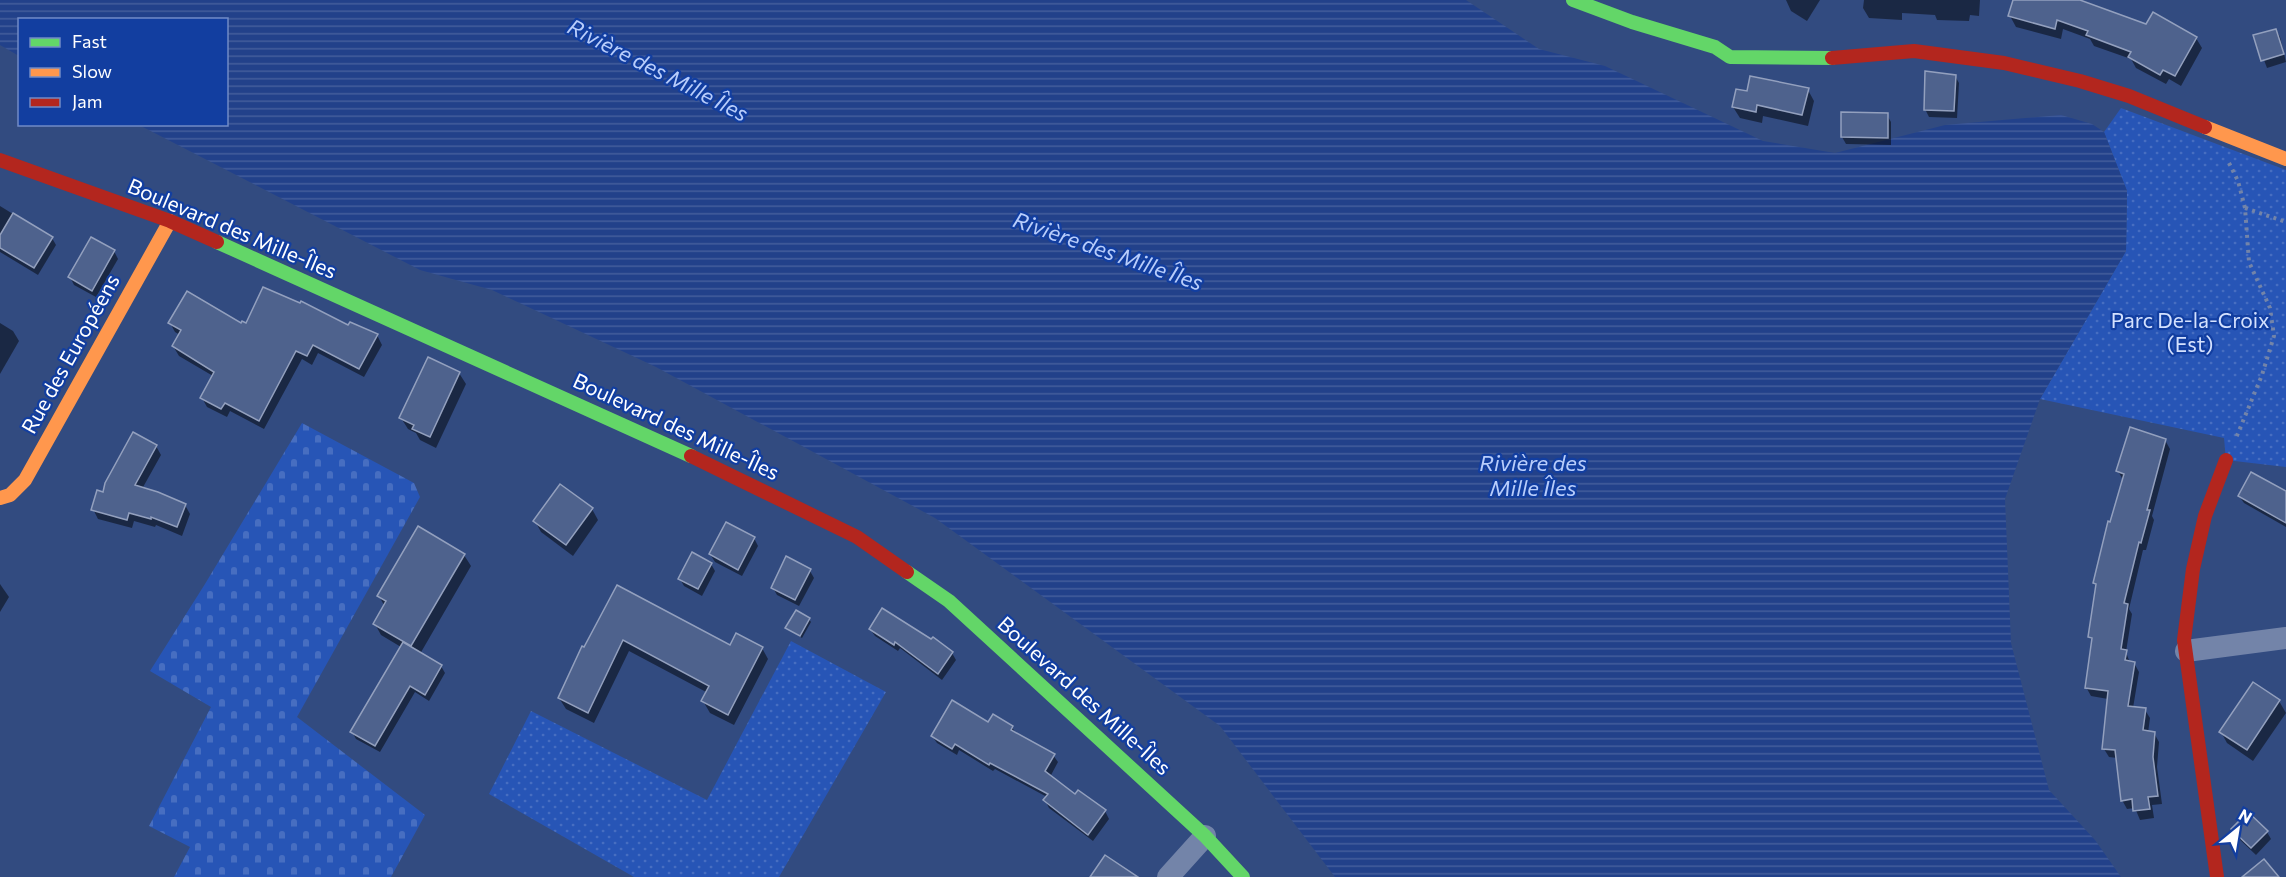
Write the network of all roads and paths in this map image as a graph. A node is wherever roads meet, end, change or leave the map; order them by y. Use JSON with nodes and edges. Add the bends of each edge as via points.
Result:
{"nodes":[{"id":1,"x":1574,"y":0,"type":"edge"},
{"id":2,"x":2286,"y":159,"type":"edge"},
{"id":3,"x":0,"y":160,"type":"edge"},
{"id":4,"x":2228,"y":161,"type":"dead end"},
{"id":5,"x":2245,"y":208,"type":"junction"},
{"id":6,"x":170,"y":221,"type":"junction"},
{"id":7,"x":2286,"y":222,"type":"edge"},
{"id":8,"x":2226,"y":460,"type":"joint"},
{"id":9,"x":0,"y":498,"type":"edge"},
{"id":10,"x":2286,"y":638,"type":"edge"},
{"id":11,"x":2186,"y":651,"type":"junction"},
{"id":12,"x":1205,"y":836,"type":"junction"},
{"id":13,"x":1168,"y":877,"type":"edge"},
{"id":14,"x":1243,"y":877,"type":"edge"},
{"id":15,"x":2217,"y":877,"type":"edge"}],
"edges":[{"from":1,"to":2,"type":"street","via":[[1715,47],[1730,57],[1826,59],[1914,51],[2004,63],[2129,96]]},
{"from":3,"to":6,"type":"street","name":"Boulevard des Mille-Îles"},
{"from":4,"to":5,"type":"path"},
{"from":5,"to":7,"type":"path"},
{"from":5,"to":8,"type":"path","via":[[2249,262],[2270,309],[2274,336]]},
{"from":6,"to":9,"type":"street","name":"Rue des Européens","via":[[25,480],[10,495]]},
{"from":6,"to":12,"type":"street","name":"Boulevard des Mille-Îles","via":[[701,460],[857,537],[949,601]]},
{"from":8,"to":11,"type":"street","via":[[2205,516],[2193,569]]},
{"from":10,"to":11,"type":"street"},
{"from":11,"to":15,"type":"street"},
{"from":12,"to":13,"type":"street"},
{"from":12,"to":14,"type":"street","name":"Boulevard des Mille-Îles"}]}
